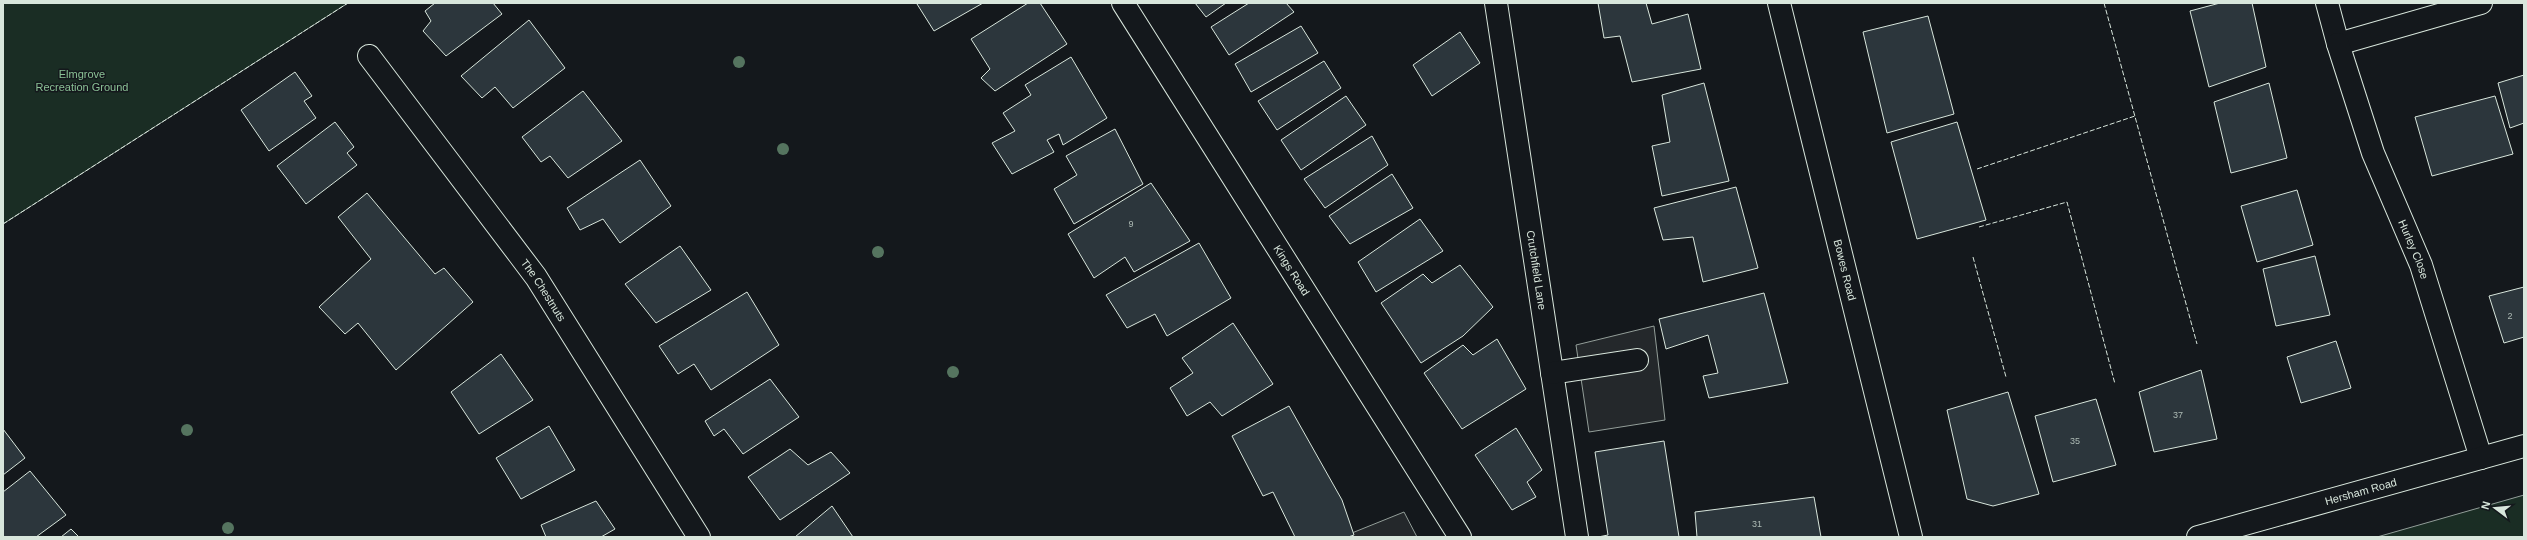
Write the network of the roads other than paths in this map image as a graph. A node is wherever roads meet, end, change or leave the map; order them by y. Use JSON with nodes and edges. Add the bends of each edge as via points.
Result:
{"nodes":[{"id":1,"x":1123,"y":3,"type":"edge"},
{"id":2,"x":1496,"y":3,"type":"edge"},
{"id":3,"x":1779,"y":3,"type":"edge"},
{"id":4,"x":2326,"y":3,"type":"edge"},
{"id":5,"x":2481,"y":3,"type":"edge"},
{"id":6,"x":2338,"y":44,"type":"junction"},
{"id":7,"x":369,"y":56,"type":"dead end"},
{"id":8,"x":1637,"y":360,"type":"dead end"},
{"id":9,"x":1552,"y":373,"type":"junction"},
{"id":10,"x":2524,"y":446,"type":"edge"},
{"id":11,"x":2481,"y":458,"type":"junction"},
{"id":12,"x":699,"y":537,"type":"edge"},
{"id":13,"x":1460,"y":537,"type":"edge"},
{"id":14,"x":1577,"y":537,"type":"edge"},
{"id":15,"x":1911,"y":537,"type":"edge"},
{"id":16,"x":2198,"y":537,"type":"edge"}],
"edges":[{"from":1,"to":13,"type":"street","name":"Kings Road"},
{"from":2,"to":9,"type":"street","name":"Crutchfield Lane"},
{"from":3,"to":15,"type":"street","name":"Bowes Road"},
{"from":4,"to":6,"type":"street","name":"Hurley Close"},
{"from":5,"to":6,"type":"street"},
{"from":6,"to":11,"type":"street","name":"Hurley Close","via":[[2373,153],[2421,264]]},
{"from":7,"to":12,"type":"street","name":"The Chestnuts","via":[[536,277]]},
{"from":8,"to":9,"type":"street"},
{"from":9,"to":14,"type":"street","name":"Crutchfield Lane"},
{"from":10,"to":11,"type":"street","name":"Hersham Road"},
{"from":11,"to":16,"type":"street","name":"Hersham Road"}]}
